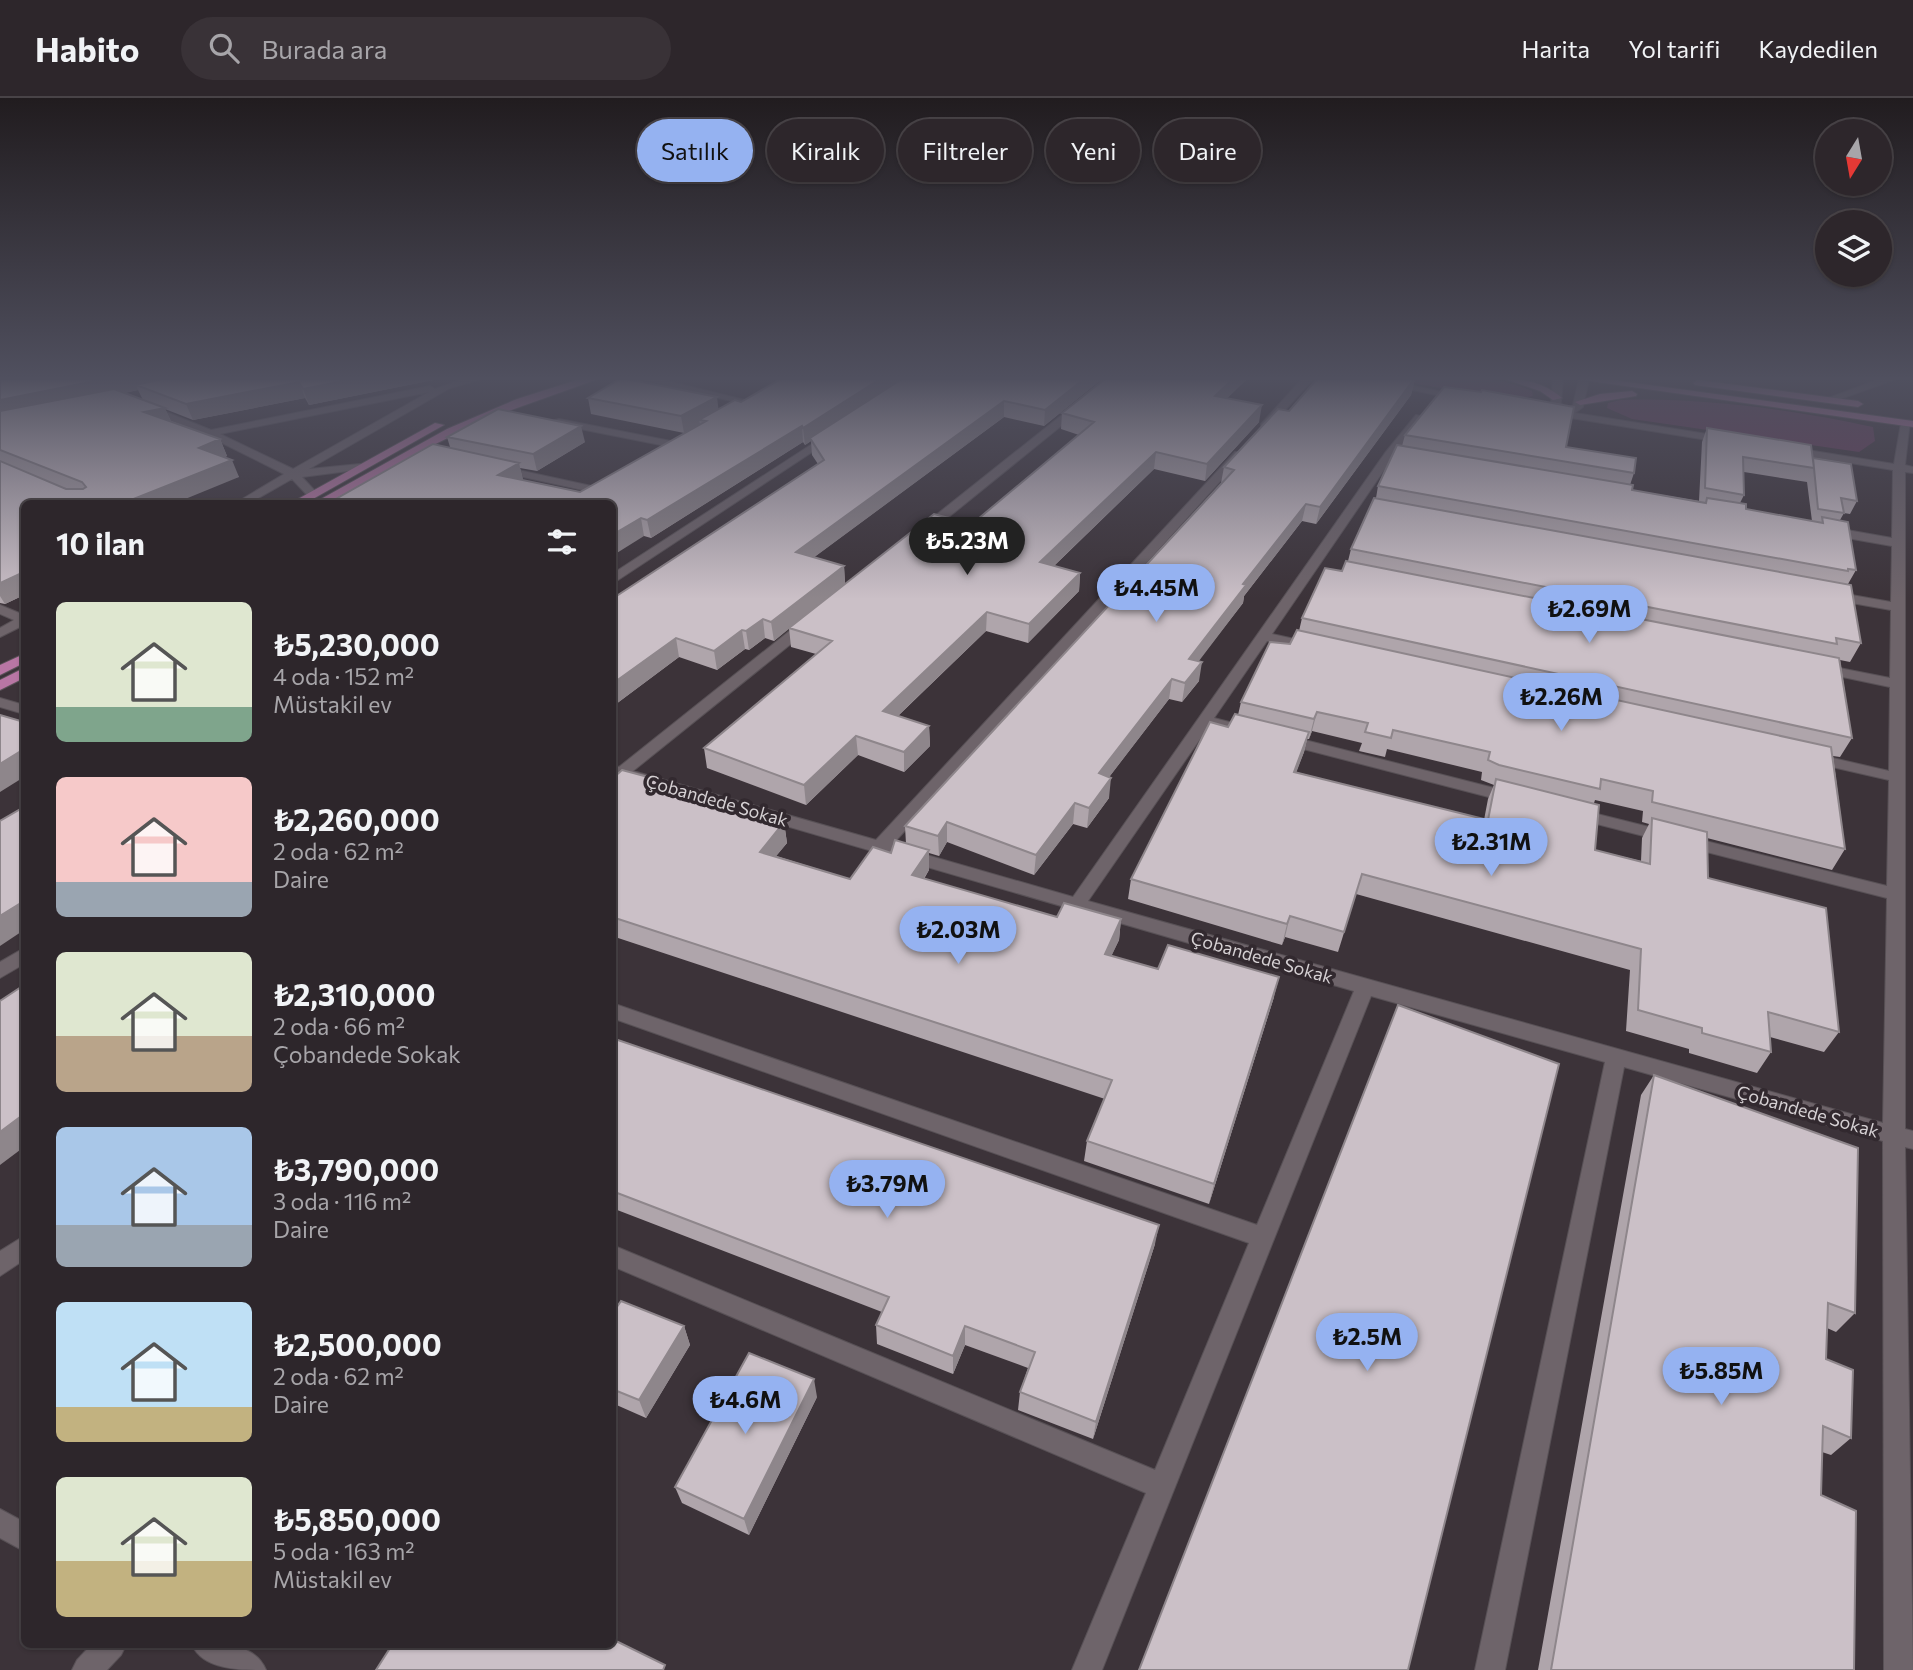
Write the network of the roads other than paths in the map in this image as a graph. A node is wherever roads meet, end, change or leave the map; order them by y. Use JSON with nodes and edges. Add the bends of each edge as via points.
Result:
{"nodes":[{"id":1,"x":249,"y":452,"type":"edge"},
{"id":2,"x":331,"y":452,"type":"edge"},
{"id":3,"x":389,"y":452,"type":"edge"},
{"id":4,"x":411,"y":452,"type":"edge"},
{"id":5,"x":420,"y":452,"type":"edge"},
{"id":6,"x":806,"y":452,"type":"edge"},
{"id":7,"x":1023,"y":452,"type":"edge"},
{"id":8,"x":1241,"y":452,"type":"edge"},
{"id":9,"x":1398,"y":452,"type":"edge"},
{"id":10,"x":1805,"y":452,"type":"edge"},
{"id":11,"x":427,"y":454,"type":"edge"},
{"id":12,"x":360,"y":467,"type":"junction"},
{"id":13,"x":492,"y":468,"type":"edge"},
{"id":14,"x":1906,"y":469,"type":"edge"},
{"id":15,"x":293,"y":474,"type":"junction"},
{"id":16,"x":607,"y":484,"type":"edge"},
{"id":17,"x":596,"y":490,"type":"junction"},
{"id":18,"x":579,"y":499,"type":"edge"},
{"id":19,"x":247,"y":500,"type":"edge"},
{"id":20,"x":316,"y":500,"type":"edge"},
{"id":21,"x":318,"y":500,"type":"edge"},
{"id":22,"x":319,"y":500,"type":"edge"},
{"id":23,"x":1816,"y":529,"type":"edge"},
{"id":24,"x":917,"y":537,"type":"edge"},
{"id":25,"x":1898,"y":543,"type":"junction"},
{"id":26,"x":616,"y":577,"type":"edge"},
{"id":27,"x":1816,"y":592,"type":"edge"},
{"id":28,"x":1898,"y":607,"type":"junction"},
{"id":29,"x":0,"y":609,"type":"edge"},
{"id":30,"x":818,"y":615,"type":"edge"},
{"id":31,"x":21,"y":619,"type":"edge"},
{"id":32,"x":21,"y":622,"type":"edge"},
{"id":33,"x":0,"y":633,"type":"edge"},
{"id":34,"x":1263,"y":636,"type":"junction"},
{"id":35,"x":1331,"y":651,"type":"edge"},
{"id":36,"x":21,"y":660,"type":"edge"},
{"id":37,"x":1802,"y":665,"type":"edge"},
{"id":38,"x":0,"y":671,"type":"edge"},
{"id":39,"x":21,"y":674,"type":"edge"},
{"id":40,"x":1898,"y":684,"type":"junction"},
{"id":41,"x":0,"y":686,"type":"edge"},
{"id":42,"x":0,"y":702,"type":"edge"},
{"id":43,"x":21,"y":709,"type":"edge"},
{"id":44,"x":1205,"y":720,"type":"junction"},
{"id":45,"x":1905,"y":755,"type":"edge"},
{"id":46,"x":1802,"y":756,"type":"edge"},
{"id":47,"x":616,"y":774,"type":"edge"},
{"id":48,"x":1896,"y":777,"type":"junction"},
{"id":49,"x":1530,"y":802,"type":"edge"},
{"id":50,"x":1557,"y":809,"type":"edge"},
{"id":51,"x":880,"y":847,"type":"junction"},
{"id":52,"x":1896,"y":894,"type":"junction"},
{"id":53,"x":1077,"y":904,"type":"junction"},
{"id":54,"x":21,"y":957,"type":"edge"},
{"id":55,"x":0,"y":971,"type":"edge"},
{"id":56,"x":1365,"y":987,"type":"junction"},
{"id":57,"x":616,"y":1011,"type":"edge"},
{"id":58,"x":1616,"y":1057,"type":"junction"},
{"id":59,"x":1903,"y":1137,"type":"edge"},
{"id":60,"x":1263,"y":1238,"type":"junction"},
{"id":61,"x":21,"y":1248,"type":"edge"},
{"id":62,"x":616,"y":1257,"type":"edge"},
{"id":63,"x":0,"y":1265,"type":"edge"},
{"id":64,"x":1162,"y":1486,"type":"junction"},
{"id":65,"x":0,"y":1523,"type":"edge"},
{"id":66,"x":21,"y":1535,"type":"edge"},
{"id":67,"x":108,"y":1648,"type":"edge"},
{"id":68,"x":212,"y":1648,"type":"edge"},
{"id":69,"x":87,"y":1670,"type":"edge"},
{"id":70,"x":251,"y":1670,"type":"edge"},
{"id":71,"x":1087,"y":1670,"type":"edge"},
{"id":72,"x":1490,"y":1670,"type":"edge"},
{"id":73,"x":1899,"y":1670,"type":"edge"}],
"edges":[{"from":1,"to":15,"type":"street"},
{"from":2,"to":15,"type":"street"},
{"from":3,"to":12,"type":"main road"},
{"from":4,"to":22,"type":"main road"},
{"from":5,"to":11,"type":"street"},
{"from":6,"to":26,"type":"street"},
{"from":7,"to":24,"type":"street"},
{"from":8,"to":51,"type":"street"},
{"from":9,"to":34,"type":"street","via":[[1318,568]]},
{"from":10,"to":14,"type":"street"},
{"from":12,"to":15,"type":"street"},
{"from":12,"to":21,"type":"main road"},
{"from":13,"to":17,"type":"street"},
{"from":14,"to":25,"type":"street"},
{"from":15,"to":19,"type":"street"},
{"from":15,"to":20,"type":"street"},
{"from":16,"to":17,"type":"street"},
{"from":17,"to":18,"type":"street"},
{"from":23,"to":25,"type":"street"},
{"from":25,"to":28,"type":"street"},
{"from":27,"to":28,"type":"street"},
{"from":28,"to":40,"type":"street"},
{"from":29,"to":31,"type":"street"},
{"from":30,"to":47,"type":"street"},
{"from":32,"to":33,"type":"street"},
{"from":34,"to":35,"type":"street"},
{"from":34,"to":44,"type":"street"},
{"from":36,"to":38,"type":"main road"},
{"from":37,"to":40,"type":"street"},
{"from":39,"to":41,"type":"main road"},
{"from":40,"to":45,"type":"street"},
{"from":42,"to":43,"type":"street"},
{"from":44,"to":49,"type":"street"},
{"from":44,"to":53,"type":"street"},
{"from":45,"to":48,"type":"street"},
{"from":46,"to":48,"type":"street"},
{"from":47,"to":51,"type":"street","name":"Çobandede Sokak"},
{"from":48,"to":52,"type":"street"},
{"from":50,"to":52,"type":"street"},
{"from":51,"to":53,"type":"street","name":"Çobandede Sokak"},
{"from":52,"to":59,"type":"street"},
{"from":53,"to":56,"type":"street","name":"Çobandede Sokak"},
{"from":54,"to":55,"type":"street"},
{"from":56,"to":58,"type":"street","name":"Çobandede Sokak"},
{"from":56,"to":60,"type":"street"},
{"from":57,"to":60,"type":"street"},
{"from":58,"to":59,"type":"street","name":"Çobandede Sokak"},
{"from":58,"to":72,"type":"street"},
{"from":59,"to":73,"type":"street"},
{"from":60,"to":64,"type":"street"},
{"from":61,"to":63,"type":"street"},
{"from":62,"to":64,"type":"street"},
{"from":64,"to":71,"type":"street"},
{"from":65,"to":66,"type":"street"},
{"from":67,"to":69,"type":"street"},
{"from":68,"to":70,"type":"street"}]}
